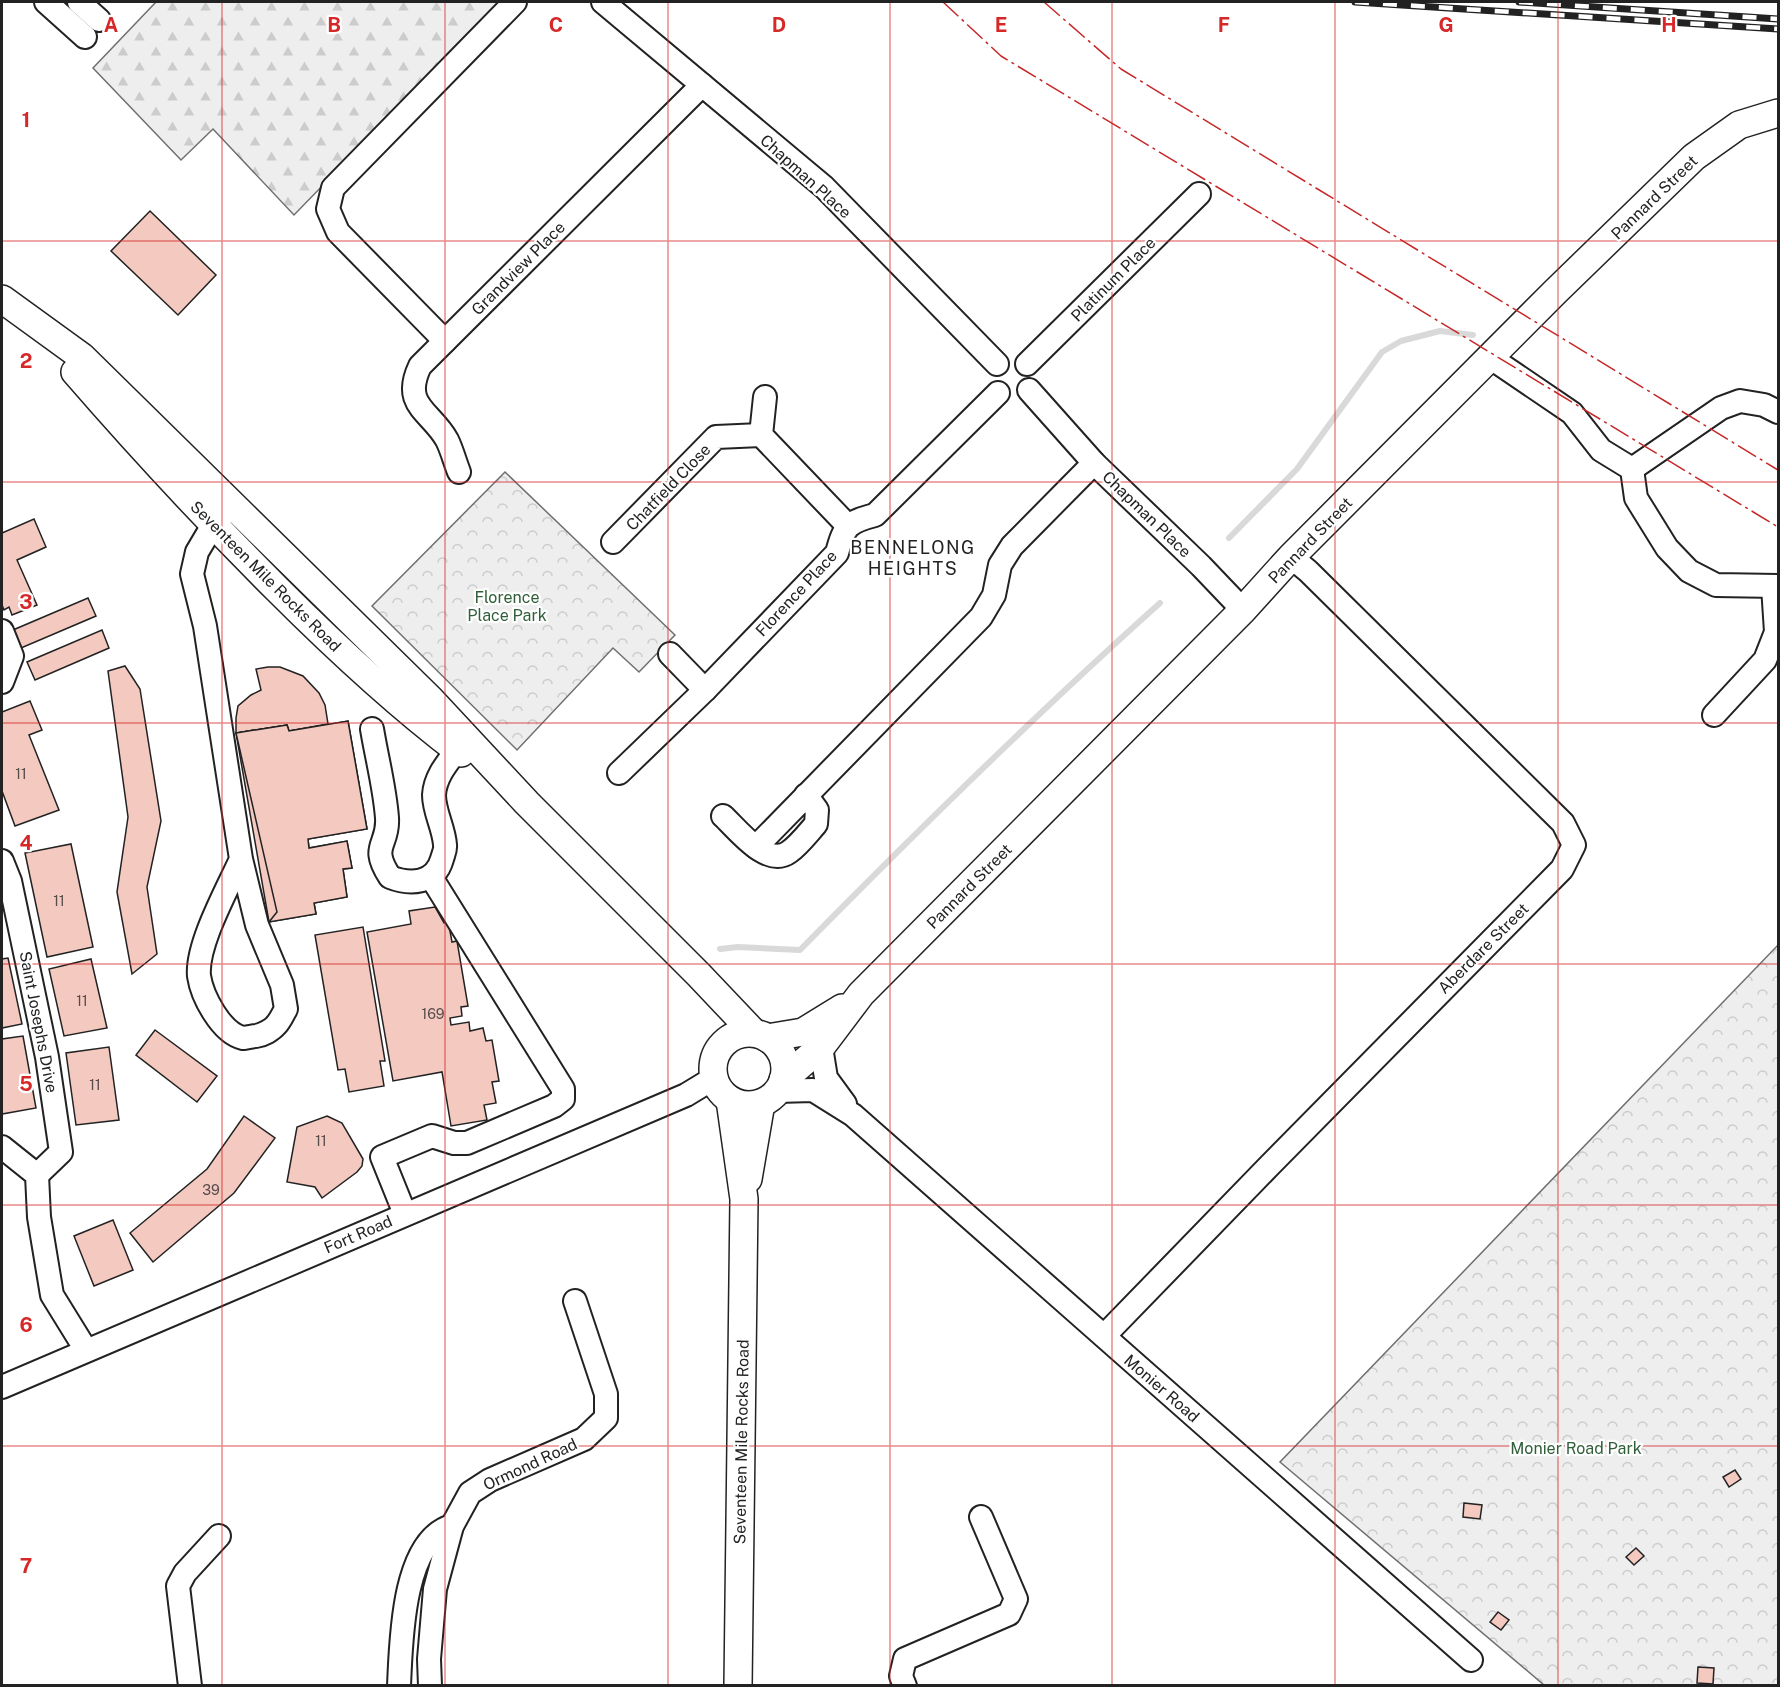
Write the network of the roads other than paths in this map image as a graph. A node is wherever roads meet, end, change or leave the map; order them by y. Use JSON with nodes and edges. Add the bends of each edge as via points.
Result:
{"nodes":[{"id":1,"x":46,"y":2,"type":"edge"},
{"id":2,"x":79,"y":2,"type":"edge"},
{"id":3,"x":515,"y":2,"type":"edge"},
{"id":4,"x":603,"y":2,"type":"edge"},
{"id":5,"x":702,"y":85,"type":"junction"},
{"id":6,"x":1779,"y":113,"type":"edge"},
{"id":7,"x":1199,"y":194,"type":"dead end"},
{"id":8,"x":2,"y":299,"type":"edge"},
{"id":9,"x":31,"y":321,"type":"junction"},
{"id":10,"x":445,"y":341,"type":"junction"},
{"id":11,"x":1491,"y":358,"type":"junction"},
{"id":12,"x":997,"y":364,"type":"junction"},
{"id":13,"x":1027,"y":364,"type":"junction"},
{"id":14,"x":1029,"y":390,"type":"junction"},
{"id":15,"x":998,"y":393,"type":"junction"},
{"id":16,"x":765,"y":397,"type":"dead end"},
{"id":17,"x":1779,"y":412,"type":"edge"},
{"id":18,"x":761,"y":435,"type":"junction"},
{"id":19,"x":1094,"y":463,"type":"junction"},
{"id":20,"x":1632,"y":469,"type":"junction"},
{"id":21,"x":459,"y":472,"type":"dead end"},
{"id":22,"x":232,"y":504,"type":"junction"},
{"id":23,"x":213,"y":525,"type":"junction"},
{"id":24,"x":848,"y":526,"type":"junction"},
{"id":25,"x":613,"y":543,"type":"dead end"},
{"id":26,"x":1291,"y":557,"type":"junction"},
{"id":27,"x":1776,"y":586,"type":"edge"},
{"id":28,"x":1243,"y":610,"type":"junction"},
{"id":29,"x":2,"y":632,"type":"edge"},
{"id":30,"x":670,"y":654,"type":"dead end"},
{"id":31,"x":2,"y":682,"type":"edge"},
{"id":32,"x":705,"y":690,"type":"junction"},
{"id":33,"x":1714,"y":715,"type":"dead end"},
{"id":34,"x":372,"y":729,"type":"dead end"},
{"id":35,"x":457,"y":750,"type":"junction"},
{"id":36,"x":619,"y":773,"type":"dead end"},
{"id":37,"x":528,"y":802,"type":"junction"},
{"id":38,"x":723,"y":816,"type":"dead end"},
{"id":39,"x":241,"y":859,"type":"junction"},
{"id":40,"x":2,"y":861,"type":"edge"},
{"id":41,"x":431,"y":878,"type":"junction"},
{"id":42,"x":699,"y":975,"type":"junction"},
{"id":43,"x":861,"y":994,"type":"junction"},
{"id":44,"x":760,"y":1035,"type":"junction"},
{"id":45,"x":727,"y":1040,"type":"junction"},
{"id":46,"x":821,"y":1047,"type":"junction"},
{"id":47,"x":722,"y":1089,"type":"junction"},
{"id":48,"x":774,"y":1092,"type":"junction"},
{"id":49,"x":853,"y":1114,"type":"junction"},
{"id":50,"x":2,"y":1147,"type":"edge"},
{"id":51,"x":38,"y":1175,"type":"junction"},
{"id":52,"x":744,"y":1199,"type":"junction"},
{"id":53,"x":405,"y":1214,"type":"junction"},
{"id":54,"x":575,"y":1301,"type":"dead end"},
{"id":55,"x":1104,"y":1336,"type":"junction"},
{"id":56,"x":87,"y":1350,"type":"junction"},
{"id":57,"x":2,"y":1387,"type":"edge"},
{"id":58,"x":981,"y":1517,"type":"dead end"},
{"id":59,"x":452,"y":1526,"type":"junction"},
{"id":60,"x":219,"y":1536,"type":"dead end"},
{"id":61,"x":1471,"y":1660,"type":"dead end"},
{"id":62,"x":190,"y":1686,"type":"edge"},
{"id":63,"x":399,"y":1686,"type":"edge"},
{"id":64,"x":430,"y":1686,"type":"edge"},
{"id":65,"x":738,"y":1686,"type":"edge"},
{"id":66,"x":905,"y":1686,"type":"edge"}],
"edges":[{"from":1,"to":2,"type":"street","via":[[92,29]]},
{"from":3,"to":10,"type":"street","via":[[333,188],[328,209],[338,232]]},
{"from":4,"to":5,"type":"street","name":"Chapman Place"},
{"from":5,"to":10,"type":"street","name":"Grandview Place"},
{"from":5,"to":12,"type":"street","name":"Chapman Place","via":[[824,188]]},
{"from":6,"to":11,"type":"main road","name":"Pannard Street","via":[[1739,125],[1694,157]]},
{"from":7,"to":13,"type":"street","name":"Platinum Place"},
{"from":8,"to":9,"type":"main road","name":"Seventeen Mile Rocks Road"},
{"from":9,"to":22,"type":"main road","name":"Seventeen Mile Rocks Road","via":[[82,357]]},
{"from":9,"to":23,"type":"main road","name":"Seventeen Mile Rocks Road"},
{"from":10,"to":21,"type":"street","name":"Grandview Place","via":[[420,366],[412,386],[414,399],[446,439]]},
{"from":11,"to":20,"type":"street","via":[[1572,413],[1601,450]]},
{"from":11,"to":26,"type":"main road","name":"Pannard Street"},
{"from":12,"to":13,"type":"street","via":[[1006,358],[1017,358]]},
{"from":12,"to":15,"type":"street","via":[[992,382]]},
{"from":13,"to":14,"type":"street","via":[[1032,374]]},
{"from":14,"to":15,"type":"street","via":[[1018,398]]},
{"from":14,"to":19,"type":"street","name":"Chapman Place"},
{"from":15,"to":24,"type":"street","via":[[875,515]]},
{"from":16,"to":18,"type":"street"},
{"from":17,"to":20,"type":"street","via":[[1740,401],[1721,408]]},
{"from":18,"to":24,"type":"street"},
{"from":18,"to":25,"type":"street","name":"Chatfield Close","via":[[716,437]]},
{"from":19,"to":28,"type":"street","name":"Chapman Place"},
{"from":19,"to":38,"type":"street","via":[[1012,546],[1000,565],[994,596],[981,617],[756,848]]},
{"from":20,"to":27,"type":"street","via":[[1636,498],[1667,548],[1689,571],[1716,585]]},
{"from":22,"to":23,"type":"street"},
{"from":22,"to":37,"type":"main road","name":"Seventeen Mile Rocks Road","via":[[431,700]]},
{"from":23,"to":35,"type":"main road","name":"Seventeen Mile Rocks Road","via":[[342,654]]},
{"from":23,"to":39,"type":"street","via":[[196,552],[192,574],[205,626]]},
{"from":24,"to":32,"type":"street","name":"Florence Place","via":[[837,553]]},
{"from":26,"to":28,"type":"main road","name":"Pannard Street"},
{"from":26,"to":55,"type":"street","name":"Aberdare Street","via":[[1563,823],[1574,845],[1562,868]]},
{"from":27,"to":33,"type":"street","via":[[1776,632],[1765,660]]},
{"from":28,"to":43,"type":"main road","name":"Pannard Street"},
{"from":29,"to":31,"type":"street","via":[[12,656]]},
{"from":30,"to":32,"type":"street"},
{"from":32,"to":36,"type":"street","name":"Florence Place"},
{"from":34,"to":41,"type":"street","via":[[387,820],[379,856],[390,877],[404,882]]},
{"from":35,"to":37,"type":"main road","name":"Seventeen Mile Rocks Road"},
{"from":35,"to":41,"type":"street","via":[[440,772],[434,794],[446,846],[441,865]]},
{"from":37,"to":42,"type":"main road","name":"Seventeen Mile Rocks Road"},
{"from":39,"to":39,"type":"street","via":[[257,925],[282,985],[286,1010],[276,1026],[262,1035],[243,1038],[215,1015],[199,975],[209,930]]},
{"from":40,"to":51,"type":"street","name":"Saint Josephs Drive","via":[[10,881],[43,1035],[61,1152]]},
{"from":41,"to":53,"type":"street","via":[[563,1089],[563,1099],[467,1143],[432,1136],[382,1157]]},
{"from":42,"to":44,"type":"main road","name":"Seventeen Mile Rocks Road"},
{"from":42,"to":45,"type":"main road","name":"Seventeen Mile Rocks Road"},
{"from":43,"to":44,"type":"main road","name":"Pannard Street","via":[[803,1032]]},
{"from":43,"to":46,"type":"main road","name":"Pannard Street"},
{"from":44,"to":45,"type":"main road","via":[[744,1033]]},
{"from":44,"to":48,"type":"main road","via":[[781,1053],[784,1066]]},
{"from":45,"to":47,"type":"main road","via":[[716,1053],[713,1070]]},
{"from":46,"to":48,"type":"main road","name":"Pannard Street"},
{"from":46,"to":49,"type":"street","name":"Monier Road","via":[[826,1078]]},
{"from":47,"to":48,"type":"main road","via":[[742,1104]]},
{"from":47,"to":52,"type":"main road","name":"Seventeen Mile Rocks Road"},
{"from":47,"to":53,"type":"street","name":"Fort Road","via":[[687,1095]]},
{"from":48,"to":49,"type":"street","name":"Monier Road","via":[[813,1090]]},
{"from":48,"to":52,"type":"main road","name":"Seventeen Mile Rocks Road"},
{"from":49,"to":55,"type":"street","name":"Monier Road"},
{"from":50,"to":51,"type":"street"},
{"from":51,"to":56,"type":"street","via":[[39,1217],[52,1295]]},
{"from":52,"to":65,"type":"main road","name":"Seventeen Mile Rocks Road"},
{"from":53,"to":56,"type":"street","name":"Fort Road"},
{"from":54,"to":59,"type":"street","name":"Ormond Road","via":[[606,1394],[606,1418],[584,1439],[490,1480],[470,1493]]},
{"from":55,"to":61,"type":"street","name":"Monier Road"},
{"from":56,"to":57,"type":"street","name":"Fort Road"},
{"from":58,"to":66,"type":"street","via":[[1016,1599],[1009,1614],[905,1659],[900,1676]]},
{"from":59,"to":63,"type":"street","name":"Ormond Road","via":[[442,1528],[425,1546],[409,1583]]},
{"from":59,"to":64,"type":"street","name":"Ormond Road","via":[[435,1589]]},
{"from":60,"to":62,"type":"street","via":[[178,1586]]}]}
